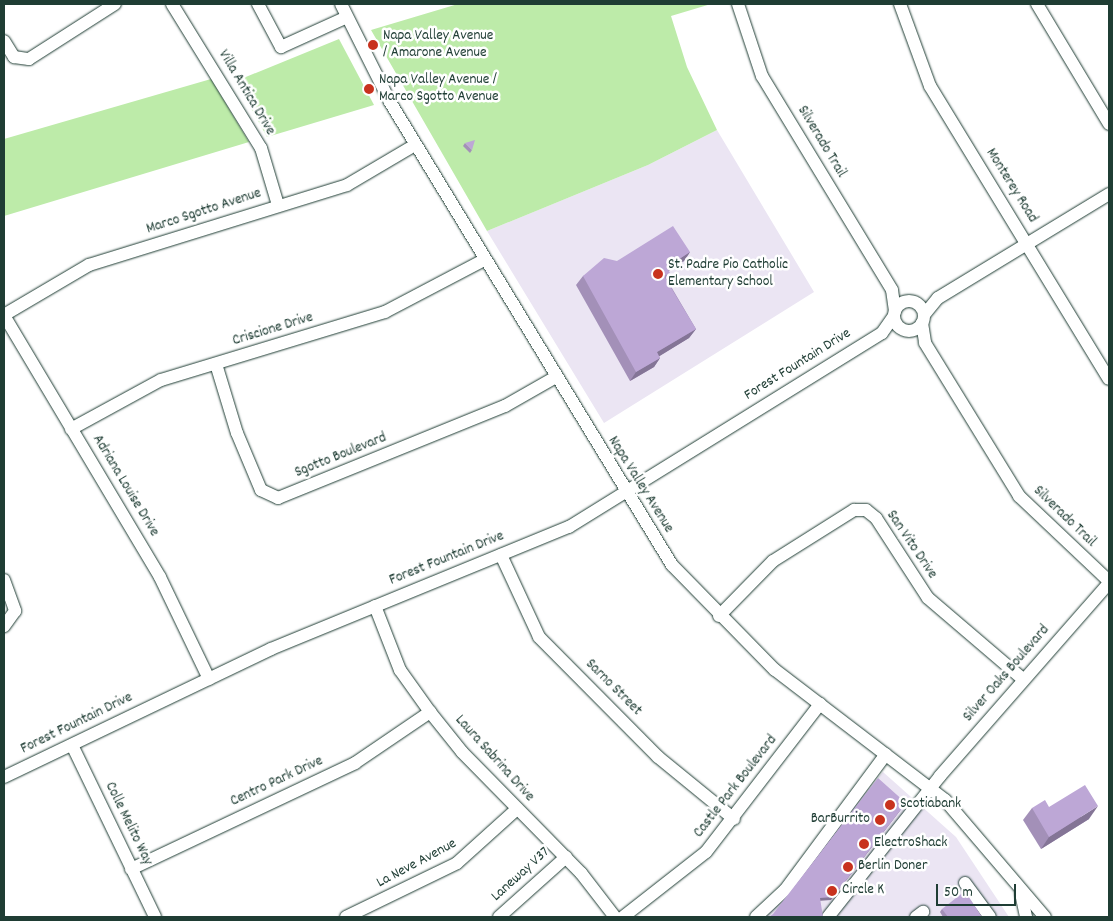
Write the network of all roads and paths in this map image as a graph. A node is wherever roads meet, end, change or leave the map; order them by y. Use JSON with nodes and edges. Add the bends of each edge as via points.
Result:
{"nodes":[{"id":1,"x":115,"y":4,"type":"edge"},
{"id":2,"x":172,"y":4,"type":"edge"},
{"id":3,"x":258,"y":4,"type":"edge"},
{"id":4,"x":341,"y":4,"type":"edge"},
{"id":5,"x":739,"y":4,"type":"edge"},
{"id":6,"x":900,"y":4,"type":"edge"},
{"id":7,"x":1037,"y":4,"type":"edge"},
{"id":8,"x":347,"y":17,"type":"junction"},
{"id":9,"x":4,"y":41,"type":"edge"},
{"id":10,"x":1109,"y":124,"type":"edge"},
{"id":11,"x":415,"y":145,"type":"junction"},
{"id":12,"x":1109,"y":194,"type":"edge"},
{"id":13,"x":278,"y":205,"type":"junction"},
{"id":14,"x":1027,"y":244,"type":"junction"},
{"id":15,"x":484,"y":260,"type":"junction"},
{"id":16,"x":892,"y":290,"type":"junction"},
{"id":17,"x":938,"y":298,"type":"junction"},
{"id":18,"x":913,"y":302,"type":"junction"},
{"id":19,"x":895,"y":314,"type":"junction"},
{"id":20,"x":4,"y":315,"type":"edge"},
{"id":21,"x":923,"y":319,"type":"junction"},
{"id":22,"x":906,"y":330,"type":"junction"},
{"id":23,"x":882,"y":333,"type":"junction"},
{"id":24,"x":925,"y":343,"type":"junction"},
{"id":25,"x":216,"y":364,"type":"junction"},
{"id":26,"x":554,"y":378,"type":"junction"},
{"id":27,"x":1109,"y":379,"type":"edge"},
{"id":28,"x":72,"y":429,"type":"junction"},
{"id":29,"x":626,"y":492,"type":"junction"},
{"id":30,"x":501,"y":555,"type":"junction"},
{"id":31,"x":4,"y":580,"type":"edge"},
{"id":32,"x":1109,"y":582,"type":"edge"},
{"id":33,"x":375,"y":606,"type":"junction"},
{"id":34,"x":719,"y":616,"type":"junction"},
{"id":35,"x":4,"y":626,"type":"edge"},
{"id":36,"x":209,"y":679,"type":"junction"},
{"id":37,"x":1023,"y":679,"type":"junction"},
{"id":38,"x":820,"y":704,"type":"junction"},
{"id":39,"x":430,"y":712,"type":"junction"},
{"id":40,"x":72,"y":745,"type":"junction"},
{"id":41,"x":886,"y":754,"type":"junction"},
{"id":42,"x":4,"y":777,"type":"edge"},
{"id":43,"x":930,"y":788,"type":"junction"},
{"id":44,"x":517,"y":809,"type":"junction"},
{"id":45,"x":734,"y":819,"type":"junction"},
{"id":46,"x":566,"y":857,"type":"junction"},
{"id":47,"x":132,"y":869,"type":"junction"},
{"id":48,"x":965,"y":883,"type":"dead end"},
{"id":49,"x":1021,"y":893,"type":"junction"},
{"id":50,"x":155,"y":917,"type":"edge"},
{"id":51,"x":346,"y":917,"type":"edge"},
{"id":52,"x":499,"y":917,"type":"edge"},
{"id":53,"x":615,"y":917,"type":"edge"},
{"id":54,"x":622,"y":917,"type":"edge"},
{"id":55,"x":756,"y":917,"type":"edge"},
{"id":56,"x":828,"y":917,"type":"edge"},
{"id":57,"x":990,"y":917,"type":"edge"},
{"id":58,"x":1026,"y":917,"type":"edge"},
{"id":59,"x":1045,"y":917,"type":"edge"}],
"edges":[{"from":1,"to":9,"type":"street","via":[[29,59],[14,57]]},
{"from":2,"to":13,"type":"street","name":"Villa Antica Drive","via":[[261,148]]},
{"from":3,"to":8,"type":"street","via":[[281,47]]},
{"from":4,"to":8,"type":"street","name":"Napa Valley Avenue"},
{"from":5,"to":16,"type":"street","name":"Silverado Trail","via":[[762,76]]},
{"from":6,"to":14,"type":"street","name":"Monterey Road","via":[[923,73]]},
{"from":7,"to":10,"type":"street"},
{"from":8,"to":11,"type":"street","name":"Napa Valley Avenue"},
{"from":11,"to":13,"type":"street","name":"Marco Sgotto Avenue","via":[[347,185]]},
{"from":11,"to":15,"type":"street","name":"Napa Valley Avenue"},
{"from":12,"to":14,"type":"street"},
{"from":13,"to":20,"type":"street","name":"Marco Sgotto Avenue","via":[[89,265]]},
{"from":14,"to":17,"type":"street"},
{"from":14,"to":27,"type":"street","name":"Monterey Road"},
{"from":15,"to":25,"type":"street","name":"Criscione Drive","via":[[401,306]]},
{"from":15,"to":26,"type":"street","name":"Napa Valley Avenue"},
{"from":16,"to":18,"type":"street","name":"Silverado Trail"},
{"from":16,"to":19,"type":"street","name":"Silverado Trail"},
{"from":17,"to":18,"type":"street"},
{"from":17,"to":21,"type":"street"},
{"from":18,"to":19,"type":"street","name":"Forest Fountain Drive"},
{"from":18,"to":21,"type":"street"},
{"from":19,"to":22,"type":"street","name":"Silverado Trail"},
{"from":19,"to":23,"type":"street","name":"Forest Fountain Drive"},
{"from":20,"to":28,"type":"street","name":"Adriana Louise Drive"},
{"from":21,"to":22,"type":"street"},
{"from":21,"to":24,"type":"street","name":"Silverado Trail"},
{"from":22,"to":23,"type":"street","name":"Forest Fountain Drive"},
{"from":22,"to":24,"type":"street","name":"Silverado Trail"},
{"from":23,"to":29,"type":"street","name":"Forest Fountain Drive"},
{"from":24,"to":32,"type":"street","name":"Silverado Trail","via":[[1027,507]]},
{"from":25,"to":26,"type":"street","name":"Sgotto Boulevard","via":[[237,434],[261,490],[278,498],[505,406]]},
{"from":25,"to":28,"type":"street","name":"Criscione Drive","via":[[161,380]]},
{"from":26,"to":29,"type":"street","name":"Napa Valley Avenue"},
{"from":28,"to":36,"type":"street","name":"Adriana Louise Drive","via":[[160,577]]},
{"from":29,"to":30,"type":"street","name":"Forest Fountain Drive","via":[[569,527]]},
{"from":29,"to":34,"type":"street","name":"Napa Valley Avenue","via":[[672,565]]},
{"from":30,"to":33,"type":"street","name":"Forest Fountain Drive"},
{"from":30,"to":45,"type":"street","name":"Sarno Street","via":[[539,637],[658,758]]},
{"from":31,"to":35,"type":"street","via":[[15,611]]},
{"from":32,"to":37,"type":"street","name":"Silver Oaks Boulevard"},
{"from":33,"to":36,"type":"street","name":"Forest Fountain Drive"},
{"from":33,"to":39,"type":"street","name":"Laura Sabrina Drive","via":[[400,670]]},
{"from":34,"to":37,"type":"street","name":"San Vito Drive","via":[[773,561],[854,510],[866,510],[876,518],[928,598]]},
{"from":34,"to":38,"type":"street","name":"Napa Valley Avenue","via":[[775,670]]},
{"from":36,"to":40,"type":"street","name":"Forest Fountain Drive"},
{"from":37,"to":43,"type":"street","name":"Silver Oaks Boulevard"},
{"from":38,"to":41,"type":"street","name":"Napa Valley Avenue"},
{"from":38,"to":45,"type":"street","name":"Castle Park Boulevard"},
{"from":39,"to":44,"type":"street","name":"Laura Sabrina Drive"},
{"from":39,"to":47,"type":"street","name":"Centro Park Drive","via":[[355,763]]},
{"from":40,"to":42,"type":"street","name":"Forest Fountain Drive"},
{"from":40,"to":47,"type":"street","name":"Colle Melito Way"},
{"from":41,"to":43,"type":"street","name":"Napa Valley Avenue"},
{"from":41,"to":55,"type":"street","via":[[785,890]]},
{"from":43,"to":49,"type":"street","name":"Napa Valley Avenue","via":[[983,840]]},
{"from":43,"to":56,"type":"street","name":"Silver Oaks Boulevard"},
{"from":44,"to":46,"type":"street","name":"Laura Sabrina Drive"},
{"from":44,"to":51,"type":"street","name":"La Neve Avenue","via":[[457,863]]},
{"from":45,"to":54,"type":"street","name":"Castle Park Boulevard","via":[[691,866]]},
{"from":46,"to":52,"type":"street","name":"Laneway V37"},
{"from":46,"to":53,"type":"street","name":"Laura Sabrina Drive"},
{"from":47,"to":50,"type":"street","name":"Colle Melito Way"},
{"from":48,"to":57,"type":"street"},
{"from":49,"to":58,"type":"street","name":"Napa Valley Avenue"},
{"from":49,"to":59,"type":"street","name":"Napa Valley Avenue","via":[[1036,903]]}]}
